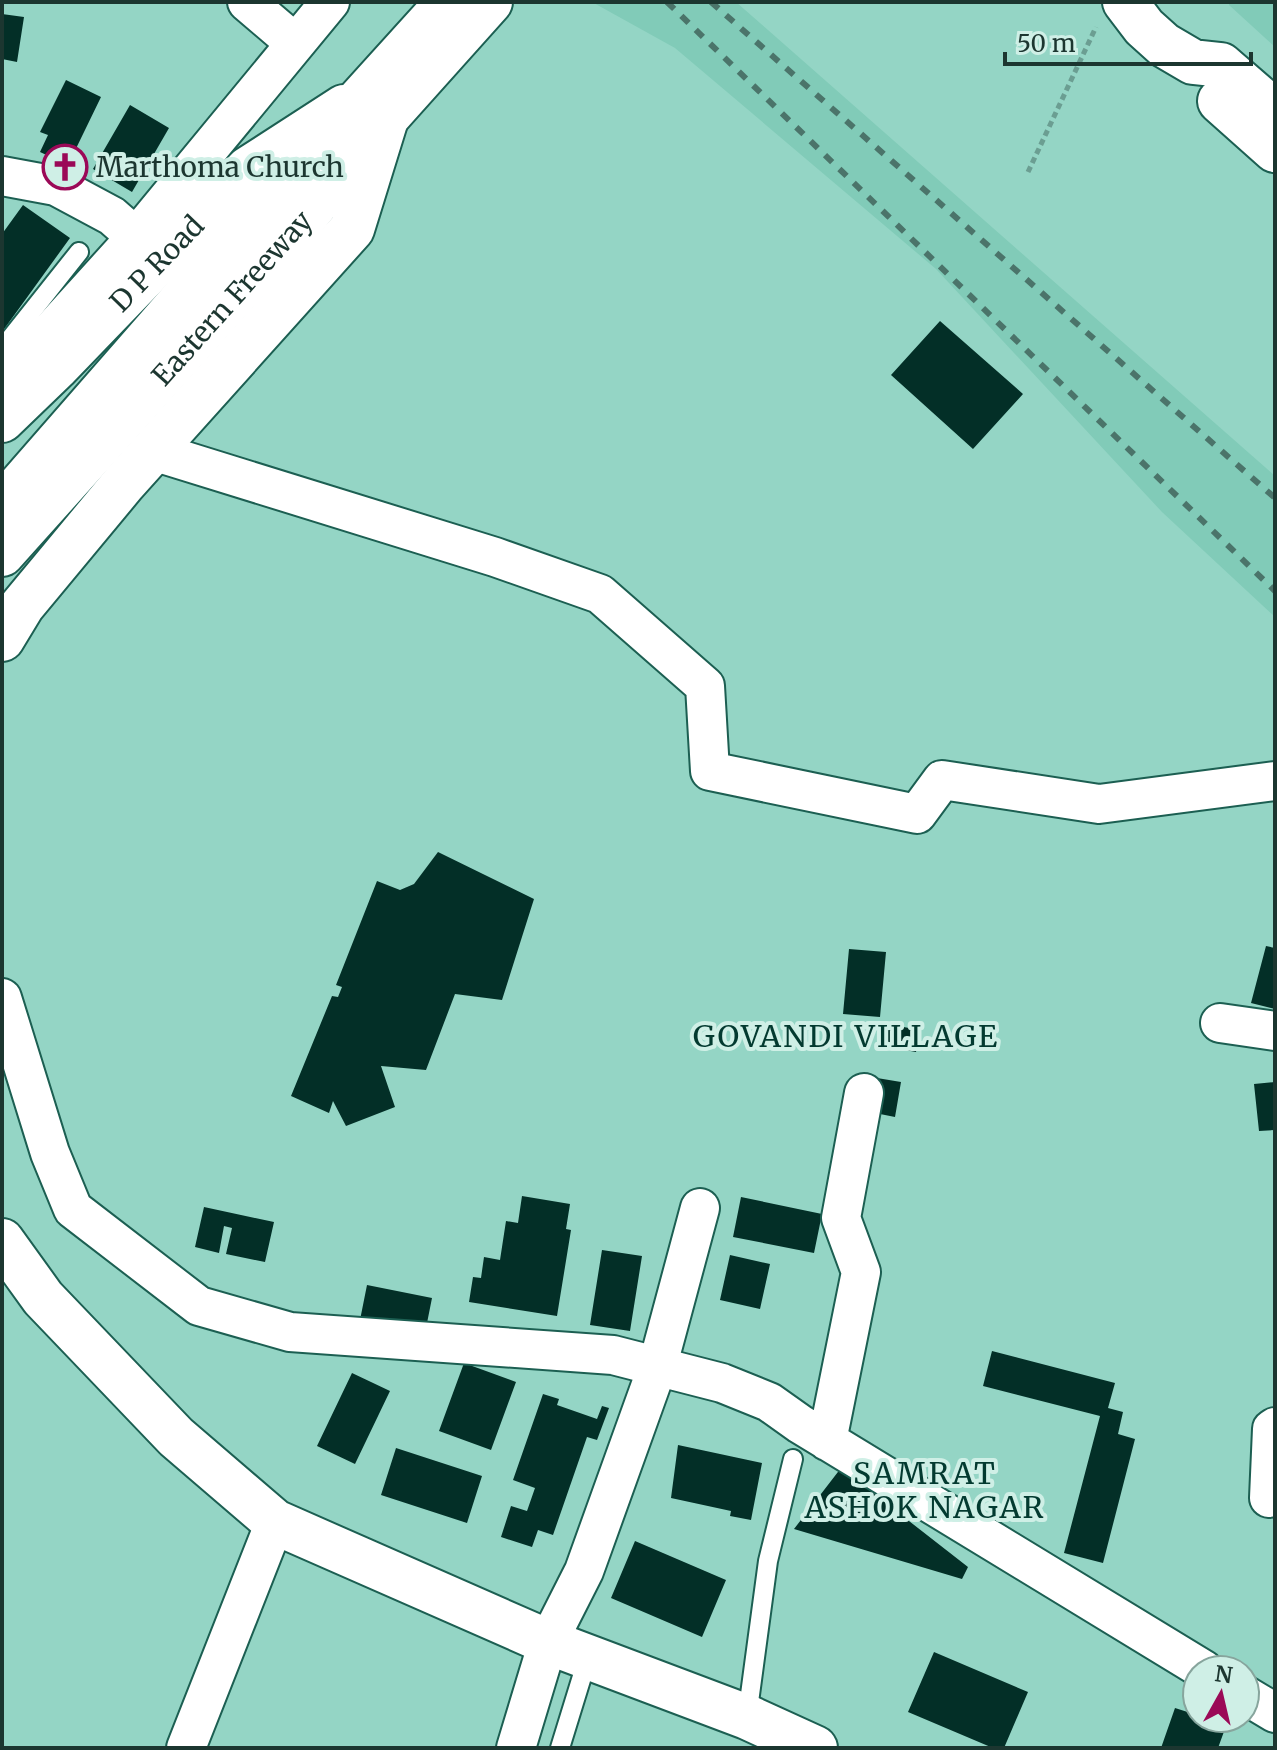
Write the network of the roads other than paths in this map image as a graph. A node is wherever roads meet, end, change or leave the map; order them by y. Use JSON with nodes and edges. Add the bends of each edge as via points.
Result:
{"nodes":[{"id":1,"x":247,"y":2,"type":"edge"},
{"id":2,"x":330,"y":2,"type":"edge"},
{"id":3,"x":473,"y":6,"type":"edge"},
{"id":4,"x":1111,"y":14,"type":"edge"},
{"id":5,"x":295,"y":43,"type":"junction"},
{"id":6,"x":375,"y":106,"type":"junction"},
{"id":7,"x":1272,"y":134,"type":"edge"},
{"id":8,"x":2,"y":176,"type":"edge"},
{"id":9,"x":290,"y":205,"type":"junction"},
{"id":10,"x":136,"y":237,"type":"junction"},
{"id":11,"x":79,"y":252,"type":"dead end"},
{"id":12,"x":2,"y":349,"type":"edge"},
{"id":13,"x":2,"y":417,"type":"edge"},
{"id":14,"x":153,"y":451,"type":"junction"},
{"id":15,"x":2,"y":506,"type":"edge"},
{"id":16,"x":2,"y":554,"type":"edge"},
{"id":17,"x":2,"y":639,"type":"edge"},
{"id":18,"x":1275,"y":781,"type":"edge"},
{"id":19,"x":2,"y":998,"type":"edge"},
{"id":20,"x":1220,"y":1023,"type":"dead end"},
{"id":21,"x":1275,"y":1031,"type":"edge"},
{"id":22,"x":864,"y":1093,"type":"dead end"},
{"id":23,"x":700,"y":1208,"type":"dead end"},
{"id":24,"x":2,"y":1241,"type":"edge"},
{"id":25,"x":2,"y":1272,"type":"edge"},
{"id":26,"x":43,"y":1298,"type":"junction"},
{"id":27,"x":657,"y":1368,"type":"junction"},
{"id":28,"x":1275,"y":1427,"type":"edge"},
{"id":29,"x":827,"y":1441,"type":"junction"},
{"id":30,"x":793,"y":1459,"type":"dead end"},
{"id":31,"x":1269,"y":1498,"type":"dead end"},
{"id":32,"x":275,"y":1522,"type":"junction"},
{"id":33,"x":548,"y":1642,"type":"junction"},
{"id":34,"x":1181,"y":1656,"type":"edge"},
{"id":35,"x":588,"y":1657,"type":"junction"},
{"id":36,"x":747,"y":1717,"type":"junction"},
{"id":37,"x":186,"y":1748,"type":"edge"},
{"id":38,"x":516,"y":1748,"type":"edge"},
{"id":39,"x":560,"y":1748,"type":"edge"},
{"id":40,"x":815,"y":1748,"type":"edge"}],
"edges":[{"from":1,"to":5,"type":"street"},
{"from":2,"to":5,"type":"street"},
{"from":3,"to":6,"type":"main road","name":"Eastern Freeway"},
{"from":4,"to":7,"type":"main road","via":[[1144,27],[1193,62],[1201,83]]},
{"from":5,"to":10,"type":"street"},
{"from":6,"to":9,"type":"main road","name":"Eastern Freeway"},
{"from":6,"to":13,"type":"main road","name":"D P Road","via":[[248,169]]},
{"from":6,"to":14,"type":"main road","via":[[352,229]]},
{"from":8,"to":10,"type":"street","via":[[56,186],[112,216]]},
{"from":9,"to":15,"type":"main road","name":"Eastern Freeway"},
{"from":9,"to":16,"type":"main road","name":"Eastern Freeway"},
{"from":10,"to":13,"type":"street","via":[[13,373]]},
{"from":11,"to":12,"type":"lane"},
{"from":14,"to":17,"type":"main road","via":[[22,606]]},
{"from":14,"to":18,"type":"street","via":[[600,594],[705,686],[710,771],[917,814],[942,780],[1099,804]]},
{"from":19,"to":27,"type":"street","via":[[73,1209],[199,1306],[290,1332],[613,1355]]},
{"from":20,"to":21,"type":"street"},
{"from":22,"to":29,"type":"street","via":[[841,1218],[861,1272]]},
{"from":23,"to":27,"type":"street"},
{"from":24,"to":26,"type":"main road"},
{"from":25,"to":26,"type":"main road"},
{"from":26,"to":32,"type":"main road","via":[[176,1437]]},
{"from":27,"to":29,"type":"street","via":[[722,1383],[769,1402]]},
{"from":27,"to":33,"type":"street","via":[[584,1571]]},
{"from":28,"to":31,"type":"street"},
{"from":29,"to":34,"type":"street"},
{"from":30,"to":36,"type":"lane","via":[[768,1561]]},
{"from":32,"to":33,"type":"main road"},
{"from":32,"to":37,"type":"street"},
{"from":33,"to":35,"type":"main road"},
{"from":33,"to":38,"type":"street"},
{"from":35,"to":36,"type":"main road"},
{"from":35,"to":39,"type":"lane"},
{"from":36,"to":40,"type":"main road"}]}
